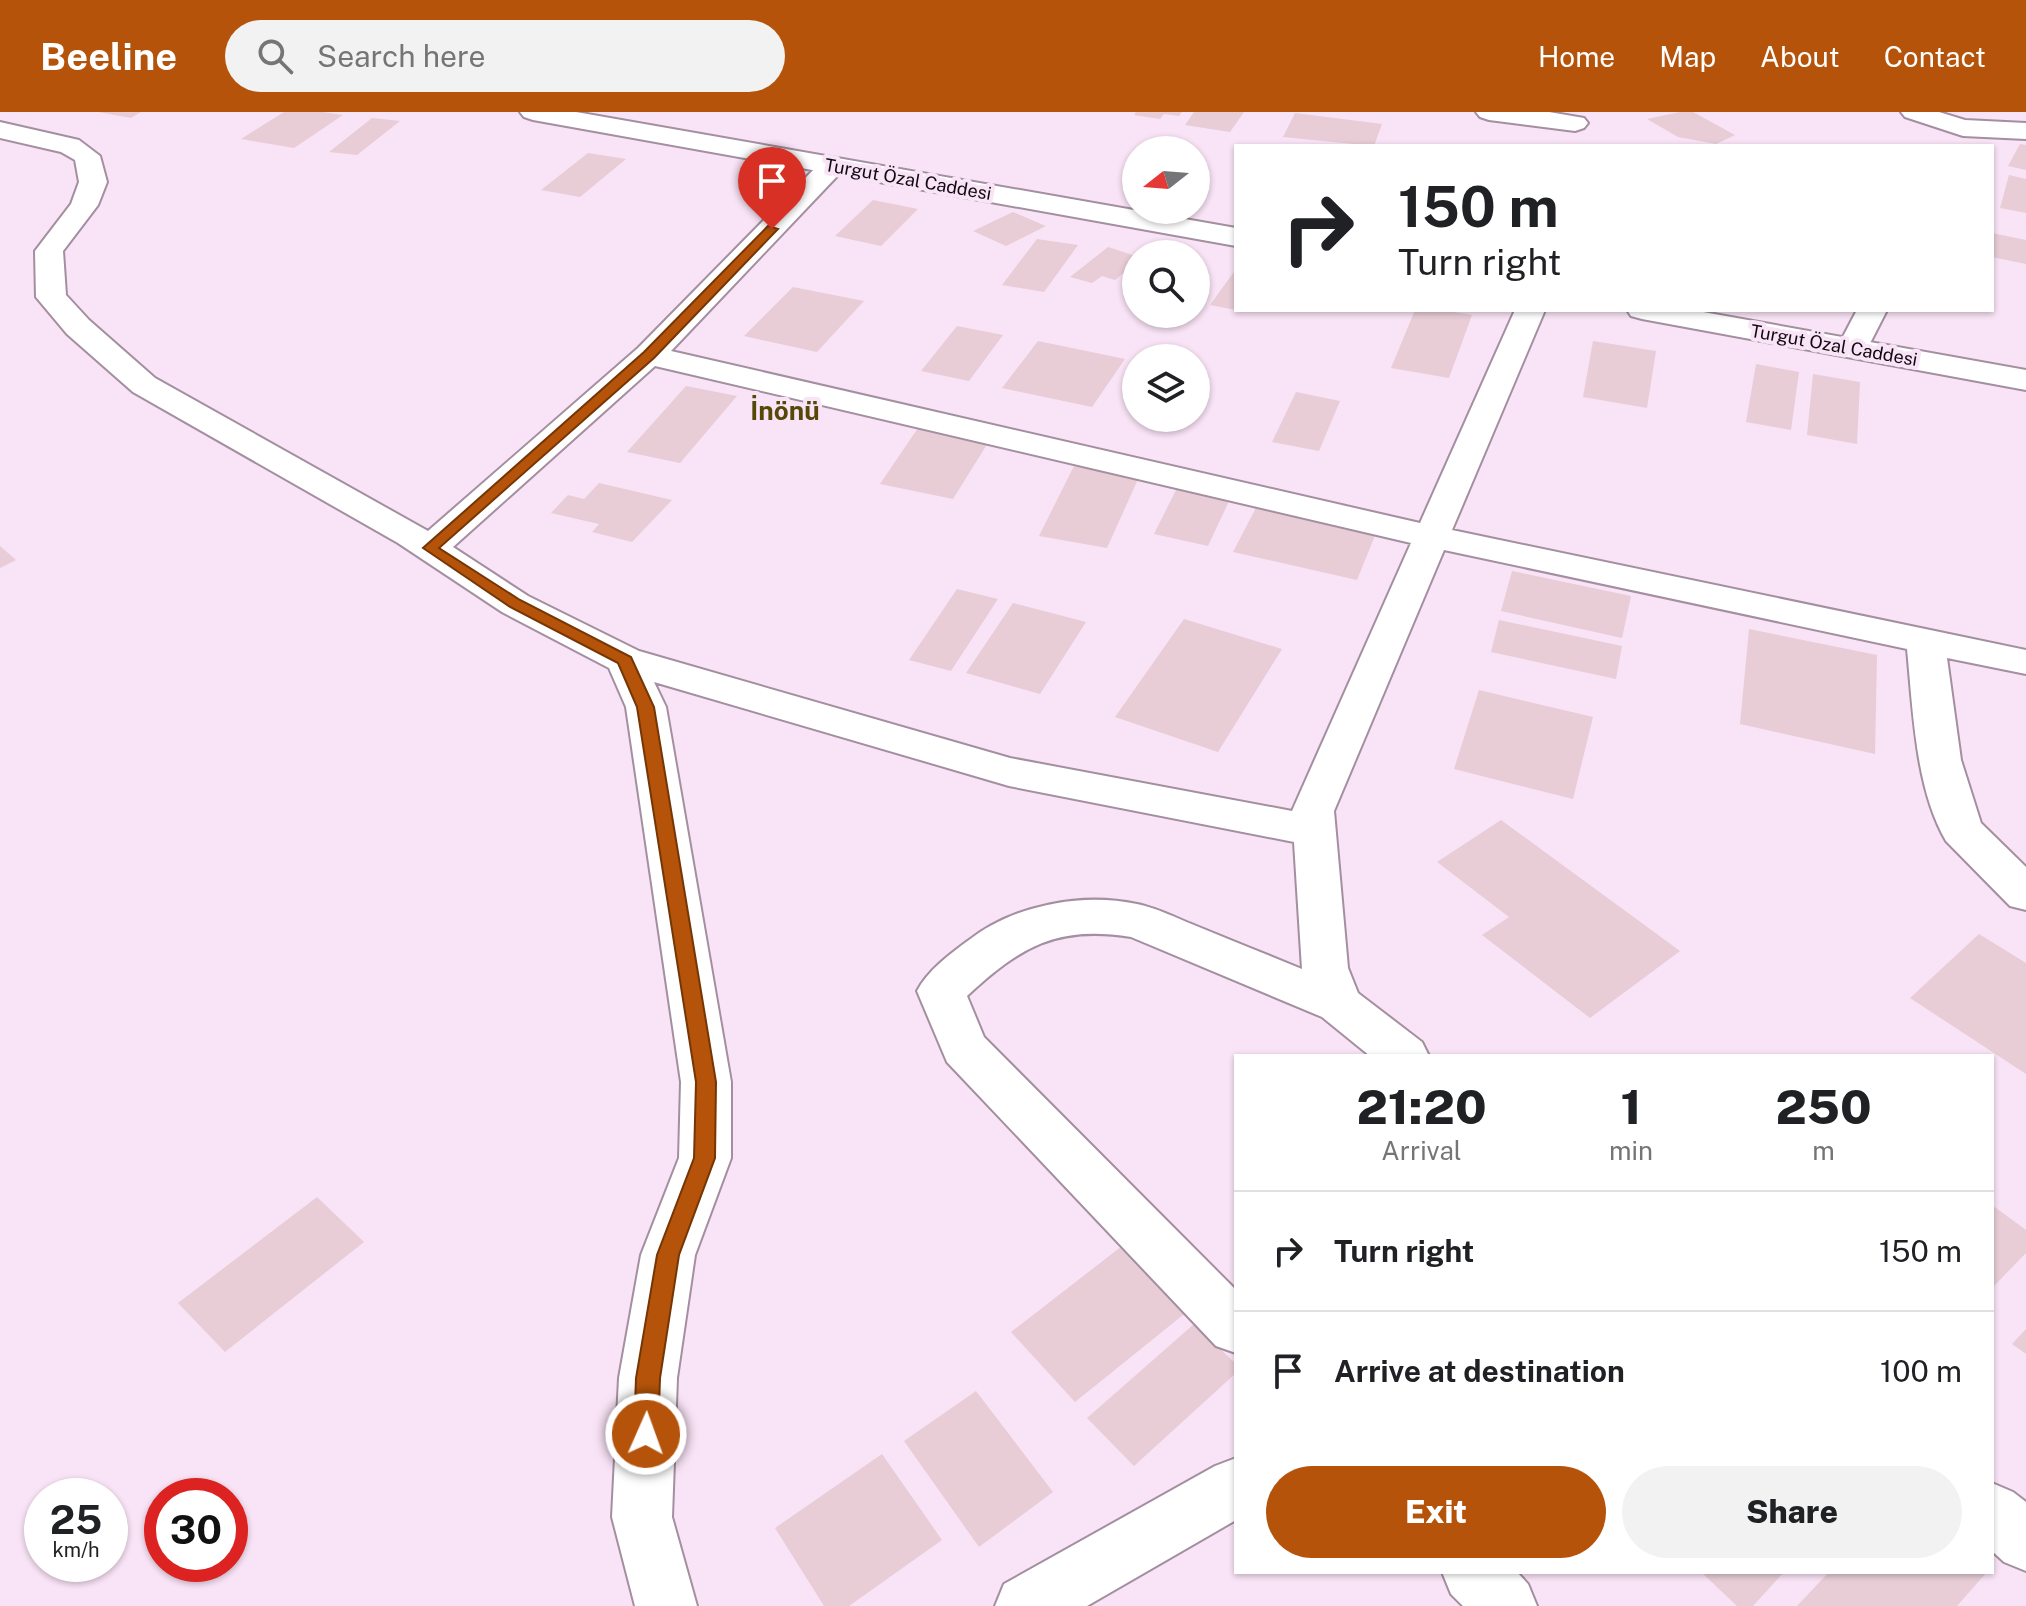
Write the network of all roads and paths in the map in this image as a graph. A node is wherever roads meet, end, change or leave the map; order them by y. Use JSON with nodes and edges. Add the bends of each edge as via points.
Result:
{"nodes":[{"id":1,"x":533,"y":112,"type":"edge"},
{"id":2,"x":1489,"y":112,"type":"edge"},
{"id":3,"x":1914,"y":112,"type":"edge"},
{"id":4,"x":576,"y":115,"type":"edge"},
{"id":5,"x":1575,"y":127,"type":"edge"},
{"id":6,"x":0,"y":130,"type":"edge"},
{"id":7,"x":2026,"y":131,"type":"edge"},
{"id":8,"x":1959,"y":137,"type":"edge"},
{"id":9,"x":833,"y":165,"type":"junction"},
{"id":10,"x":1234,"y":237,"type":"edge"},
{"id":11,"x":1529,"y":312,"type":"edge"},
{"id":12,"x":1653,"y":312,"type":"edge"},
{"id":13,"x":1871,"y":312,"type":"edge"},
{"id":14,"x":1853,"y":348,"type":"junction"},
{"id":15,"x":649,"y":355,"type":"junction"},
{"id":16,"x":2026,"y":380,"type":"edge"},
{"id":17,"x":1432,"y":537,"type":"junction"},
{"id":18,"x":430,"y":548,"type":"junction"},
{"id":19,"x":1925,"y":641,"type":"junction"},
{"id":20,"x":625,"y":660,"type":"junction"},
{"id":21,"x":2026,"y":662,"type":"edge"},
{"id":22,"x":1314,"y":831,"type":"junction"},
{"id":23,"x":2026,"y":894,"type":"edge"},
{"id":24,"x":1339,"y":1004,"type":"junction"},
{"id":25,"x":1402,"y":1054,"type":"edge"},
{"id":26,"x":1234,"y":1326,"type":"edge"},
{"id":27,"x":1234,"y":1488,"type":"edge"},
{"id":28,"x":1994,"y":1515,"type":"edge"},
{"id":29,"x":2026,"y":1540,"type":"edge"},
{"id":30,"x":1475,"y":1574,"type":"edge"},
{"id":31,"x":666,"y":1606,"type":"edge"},
{"id":32,"x":1026,"y":1606,"type":"edge"},
{"id":33,"x":1506,"y":1606,"type":"edge"}],
"edges":[{"from":1,"to":4,"type":"street","name":"Turgut Özal Caddesi"},
{"from":2,"to":5,"type":"street"},
{"from":3,"to":8,"type":"street"},
{"from":4,"to":9,"type":"street","name":"Turgut Özal Caddesi"},
{"from":6,"to":18,"type":"street","via":[[70,146],[87,156],[93,182],[84,205],[49,251],[51,297],[78,327],[144,385]]},
{"from":7,"to":8,"type":"street"},
{"from":9,"to":10,"type":"street","name":"Turgut Özal Caddesi"},
{"from":9,"to":15,"type":"street"},
{"from":11,"to":17,"type":"street"},
{"from":12,"to":14,"type":"street","name":"Turgut Özal Caddesi"},
{"from":13,"to":14,"type":"street"},
{"from":14,"to":16,"type":"street","name":"Turgut Özal Caddesi"},
{"from":15,"to":17,"type":"street"},
{"from":15,"to":18,"type":"street"},
{"from":17,"to":19,"type":"street"},
{"from":17,"to":22,"type":"street","via":[[1313,811]]},
{"from":18,"to":20,"type":"street","via":[[515,604]]},
{"from":19,"to":21,"type":"street"},
{"from":19,"to":23,"type":"street","via":[[1940,760],[1961,830]]},
{"from":20,"to":22,"type":"street","via":[[1009,772]]},
{"from":20,"to":31,"type":"street","via":[[646,707],[706,1082],[705,1158],[668,1255],[648,1378],[642,1517]]},
{"from":22,"to":24,"type":"street","via":[[1325,968]]},
{"from":24,"to":25,"type":"street"},
{"from":24,"to":26,"type":"street","via":[[1138,921],[1112,916],[1056,919],[1000,941],[941,991],[964,1048]]},
{"from":27,"to":32,"type":"street"},
{"from":28,"to":29,"type":"street"},
{"from":30,"to":33,"type":"street"}]}
